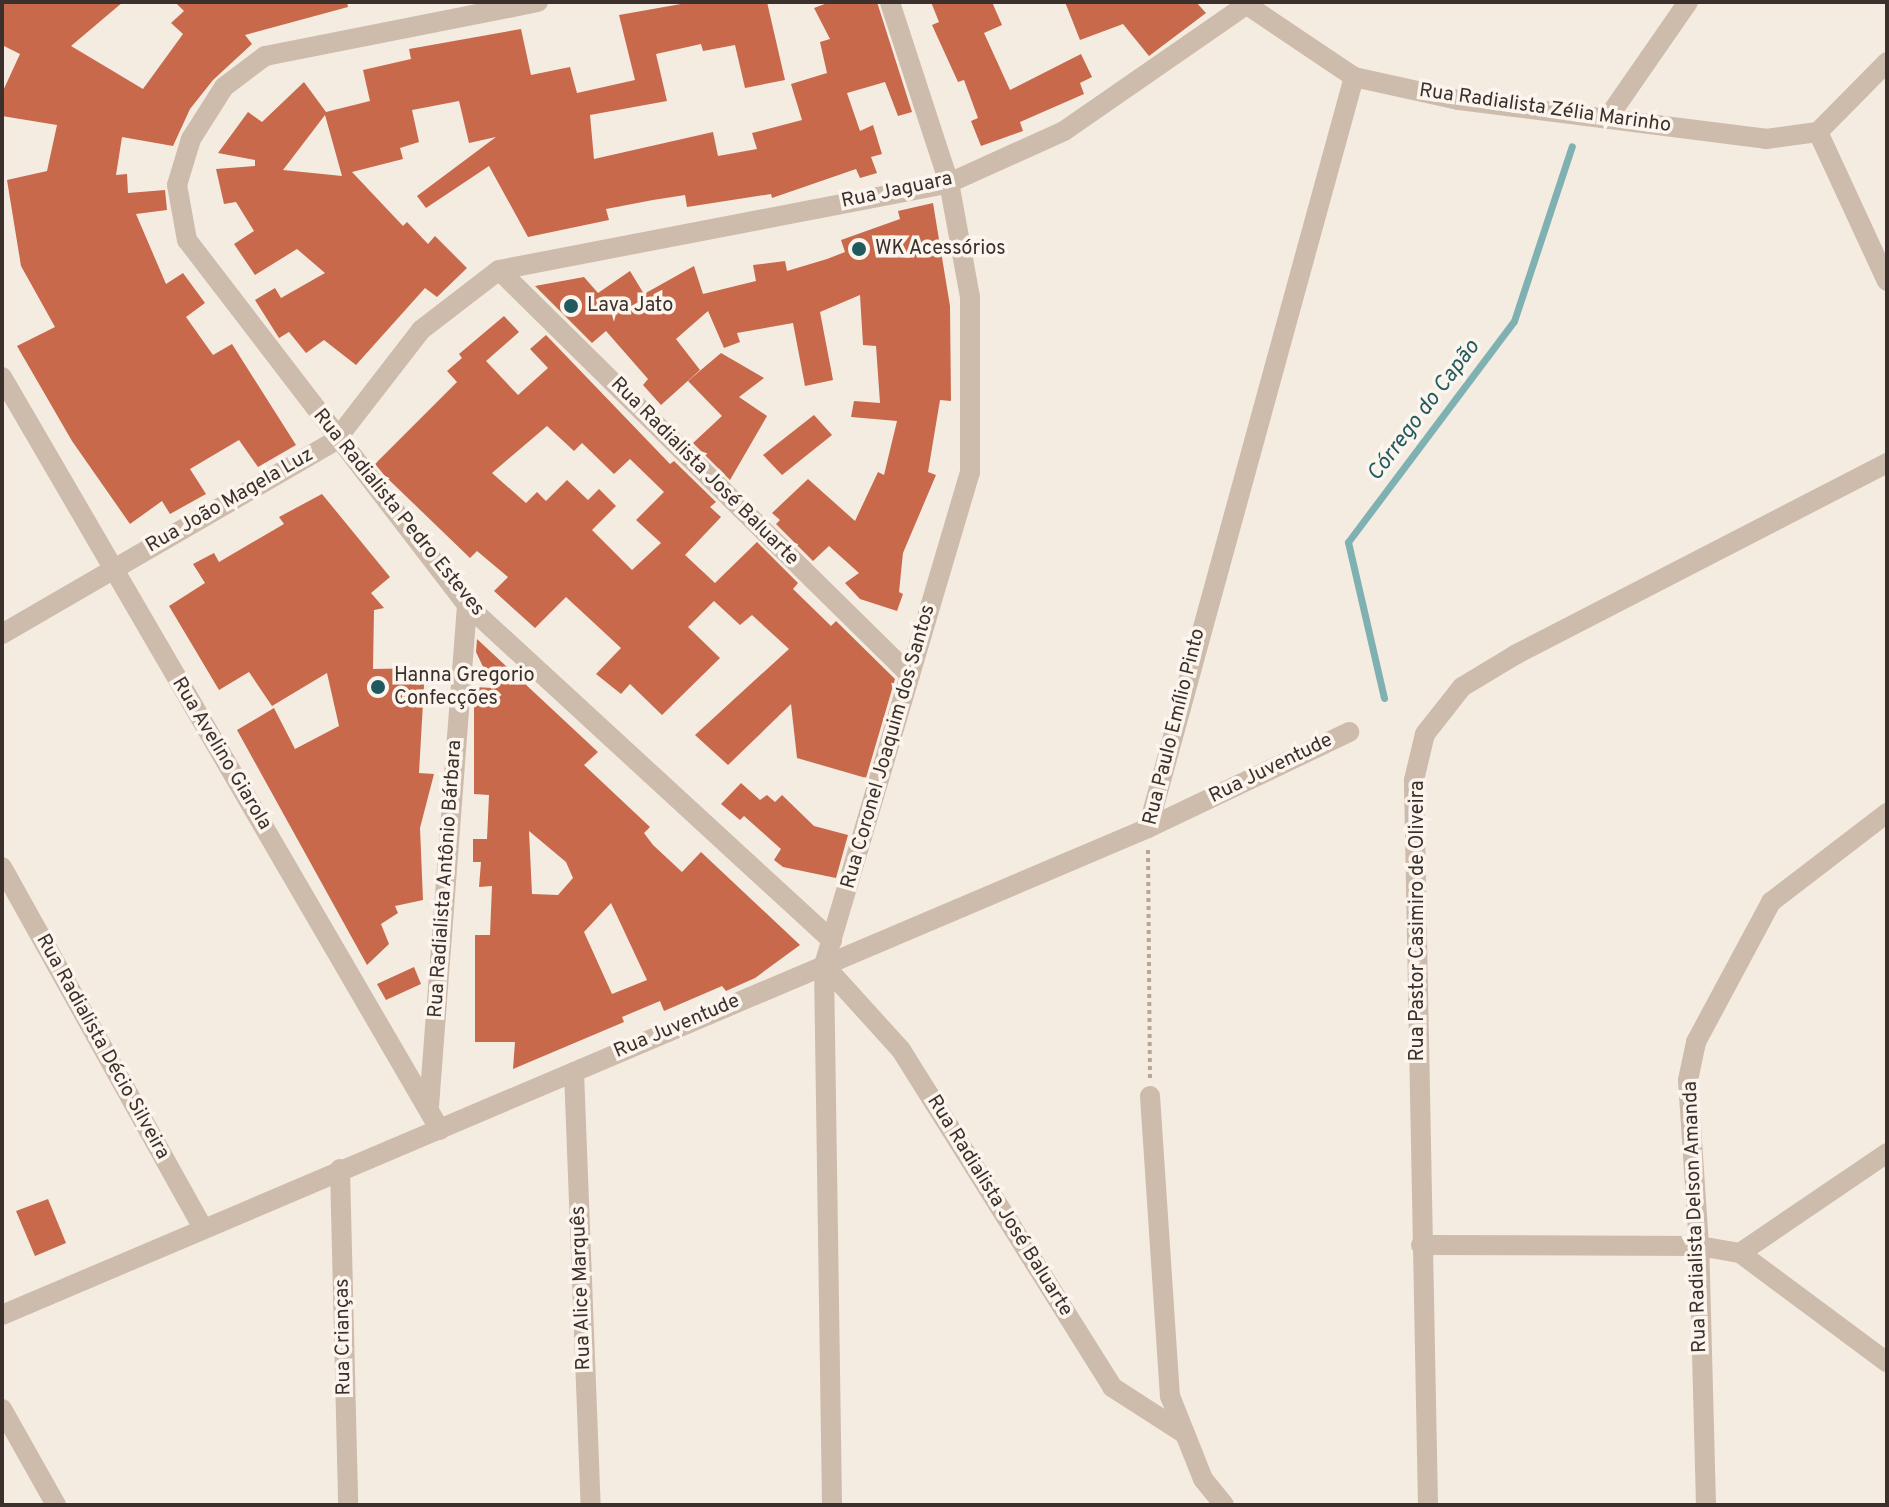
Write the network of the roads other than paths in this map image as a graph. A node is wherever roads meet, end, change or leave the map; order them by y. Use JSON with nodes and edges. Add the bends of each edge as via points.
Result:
{"nodes":[{"id":1,"x":538,"y":2,"type":"edge"},
{"id":2,"x":890,"y":2,"type":"edge"},
{"id":3,"x":1688,"y":2,"type":"edge"},
{"id":4,"x":1249,"y":3,"type":"edge"},
{"id":5,"x":1887,"y":62,"type":"edge"},
{"id":6,"x":1354,"y":77,"type":"junction"},
{"id":7,"x":1607,"y":119,"type":"junction"},
{"id":8,"x":1818,"y":132,"type":"junction"},
{"id":9,"x":949,"y":183,"type":"junction"},
{"id":10,"x":499,"y":270,"type":"junction"},
{"id":11,"x":1887,"y":281,"type":"edge"},
{"id":12,"x":2,"y":377,"type":"edge"},
{"id":13,"x":336,"y":440,"type":"junction"},
{"id":14,"x":1887,"y":463,"type":"edge"},
{"id":15,"x":112,"y":569,"type":"junction"},
{"id":16,"x":467,"y":605,"type":"junction"},
{"id":17,"x":2,"y":634,"type":"edge"},
{"id":18,"x":910,"y":675,"type":"junction"},
{"id":19,"x":1349,"y":732,"type":"dead end"},
{"id":20,"x":1887,"y":813,"type":"edge"},
{"id":21,"x":1148,"y":828,"type":"junction"},
{"id":22,"x":2,"y":867,"type":"edge"},
{"id":23,"x":832,"y":941,"type":"junction"},
{"id":24,"x":824,"y":965,"type":"junction"},
{"id":25,"x":574,"y":1072,"type":"junction"},
{"id":26,"x":1150,"y":1096,"type":"road end"},
{"id":27,"x":429,"y":1106,"type":"junction"},
{"id":28,"x":440,"y":1130,"type":"junction"},
{"id":29,"x":1887,"y":1153,"type":"edge"},
{"id":30,"x":340,"y":1169,"type":"junction"},
{"id":31,"x":202,"y":1227,"type":"junction"},
{"id":32,"x":1421,"y":1245,"type":"junction"},
{"id":33,"x":1699,"y":1246,"type":"junction"},
{"id":34,"x":1740,"y":1253,"type":"junction"},
{"id":35,"x":2,"y":1315,"type":"edge"},
{"id":36,"x":1887,"y":1362,"type":"edge"},
{"id":37,"x":2,"y":1409,"type":"edge"},
{"id":38,"x":1185,"y":1434,"type":"junction"},
{"id":39,"x":56,"y":1505,"type":"edge"},
{"id":40,"x":348,"y":1505,"type":"edge"},
{"id":41,"x":591,"y":1505,"type":"edge"},
{"id":42,"x":832,"y":1505,"type":"edge"},
{"id":43,"x":1224,"y":1505,"type":"edge"},
{"id":44,"x":1428,"y":1505,"type":"edge"},
{"id":45,"x":1706,"y":1505,"type":"edge"}],
"edges":[{"from":1,"to":13,"type":"street","name":"Rua Radialista Pedro Esteves","via":[[265,56],[224,87],[191,139],[177,185],[187,240]]},
{"from":2,"to":9,"type":"street","name":"Rua Coronel Joaquim dos Santos"},
{"from":3,"to":7,"type":"street"},
{"from":4,"to":6,"type":"street","name":"Rua Radialista Zélia Marinho"},
{"from":4,"to":9,"type":"street","name":"Rua Jaguara","via":[[1064,131]]},
{"from":5,"to":8,"type":"street"},
{"from":6,"to":7,"type":"street","name":"Rua Radialista Zélia Marinho","via":[[1459,100]]},
{"from":6,"to":21,"type":"street","name":"Rua Paulo Emílio Pinto"},
{"from":7,"to":8,"type":"street","name":"Rua Radialista Zélia Marinho","via":[[1766,139]]},
{"from":8,"to":11,"type":"street"},
{"from":9,"to":10,"type":"street","name":"Rua Jaguara"},
{"from":9,"to":18,"type":"street","name":"Rua Coronel Joaquim dos Santos","via":[[970,297],[970,472]]},
{"from":10,"to":13,"type":"street","name":"Rua João Magela Luz","via":[[421,330]]},
{"from":10,"to":18,"type":"street","name":"Rua Radialista José Baluarte"},
{"from":12,"to":15,"type":"street","name":"Rua Avelino Giarola"},
{"from":13,"to":15,"type":"street","name":"Rua João Magela Luz"},
{"from":13,"to":16,"type":"street","name":"Rua Radialista Pedro Esteves"},
{"from":14,"to":32,"type":"street","name":"Rua Pastor Casimiro de Oliveira","via":[[1515,655],[1462,687],[1432,722],[1414,780]]},
{"from":15,"to":17,"type":"street","name":"Rua João Magela Luz"},
{"from":15,"to":27,"type":"street","name":"Rua Avelino Giarola"},
{"from":16,"to":23,"type":"street","name":"Rua Radialista Pedro Esteves"},
{"from":16,"to":27,"type":"street","name":"Rua Radialista Antônio Bárbara"},
{"from":18,"to":23,"type":"street","name":"Rua Coronel Joaquim dos Santos"},
{"from":19,"to":21,"type":"street","name":"Rua Juventude"},
{"from":20,"to":33,"type":"street","name":"Rua Radialista Delson Amanda","via":[[1771,902],[1696,1042],[1688,1080]]},
{"from":21,"to":24,"type":"street","name":"Rua Juventude"},
{"from":22,"to":31,"type":"street","name":"Rua Radialista Décio Silveira"},
{"from":23,"to":24,"type":"street","name":"Rua Coronel Joaquim dos Santos"},
{"from":24,"to":25,"type":"street","name":"Rua Juventude"},
{"from":24,"to":38,"type":"street","name":"Rua Radialista José Baluarte","via":[[901,1050],[1112,1387]]},
{"from":24,"to":42,"type":"street","name":"Rua Coronel Joaquim dos Santos"},
{"from":25,"to":28,"type":"street","name":"Rua Juventude"},
{"from":25,"to":41,"type":"street","name":"Rua Alice Marquês"},
{"from":26,"to":38,"type":"street","via":[[1170,1396]]},
{"from":27,"to":28,"type":"street","name":"Rua Avelino Giarola"},
{"from":28,"to":30,"type":"street","name":"Rua Juventude"},
{"from":29,"to":34,"type":"street"},
{"from":30,"to":31,"type":"street","name":"Rua Juventude"},
{"from":30,"to":40,"type":"street","name":"Rua Crianças"},
{"from":31,"to":35,"type":"street","name":"Rua Juventude"},
{"from":32,"to":33,"type":"street"},
{"from":32,"to":44,"type":"street","name":"Rua Pastor Casimiro de Oliveira"},
{"from":33,"to":34,"type":"street"},
{"from":33,"to":45,"type":"street","name":"Rua Radialista Delson Amanda"},
{"from":34,"to":36,"type":"street"},
{"from":37,"to":39,"type":"street"},
{"from":38,"to":43,"type":"street","via":[[1203,1479]]}]}
